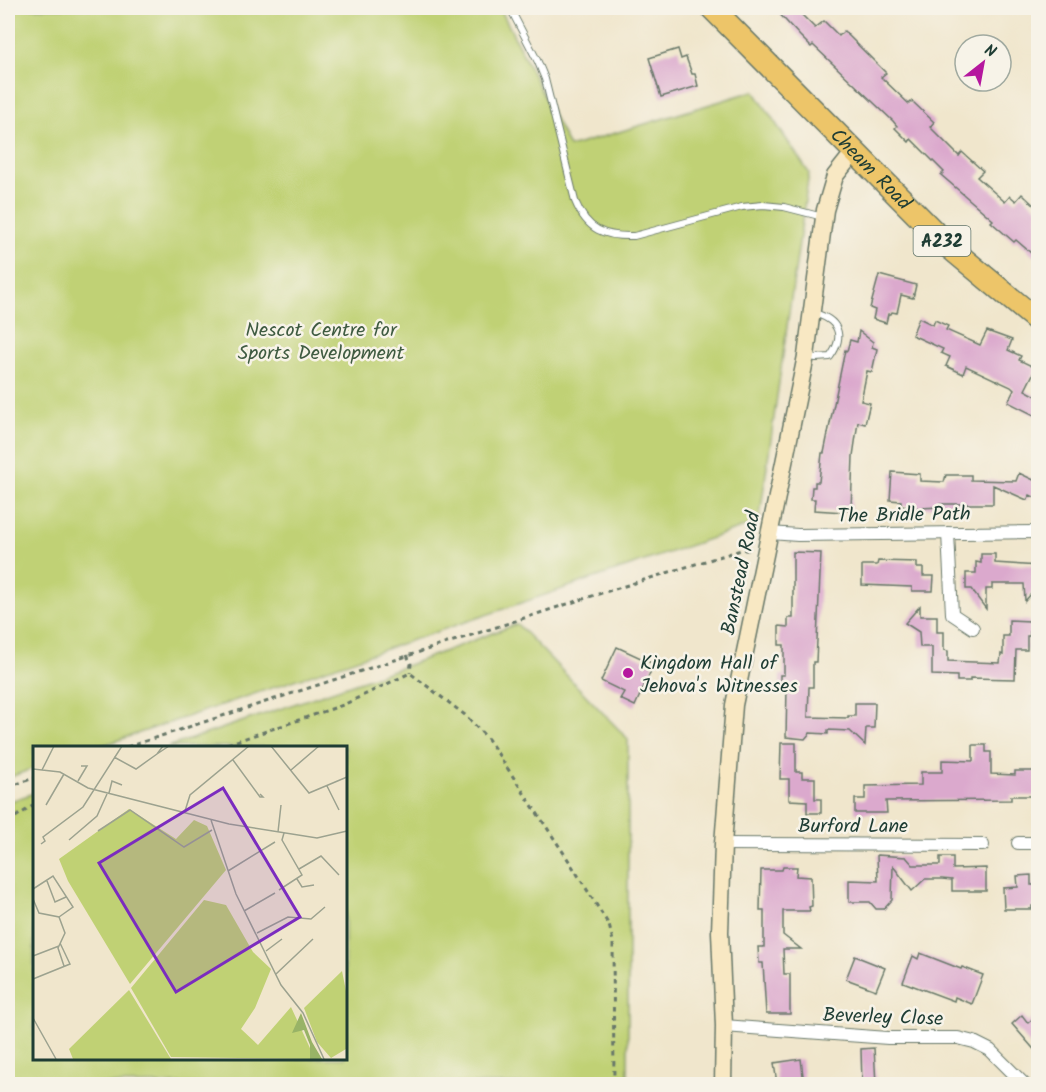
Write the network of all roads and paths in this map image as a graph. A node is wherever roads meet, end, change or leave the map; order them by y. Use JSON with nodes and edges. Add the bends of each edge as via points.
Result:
{"nodes":[{"id":1,"x":510,"y":8,"type":"edge"},
{"id":2,"x":717,"y":9,"type":"edge"},
{"id":3,"x":854,"y":152,"type":"junction"},
{"id":4,"x":824,"y":217,"type":"junction"},
{"id":5,"x":812,"y":313,"type":"junction"},
{"id":6,"x":1038,"y":321,"type":"edge"},
{"id":7,"x":806,"y":356,"type":"junction"},
{"id":8,"x":1038,"y":532,"type":"edge"},
{"id":9,"x":770,"y":533,"type":"junction"},
{"id":10,"x":948,"y":533,"type":"junction"},
{"id":11,"x":973,"y":628,"type":"dead end"},
{"id":12,"x":407,"y":655,"type":"junction"},
{"id":13,"x":410,"y":673,"type":"junction"},
{"id":14,"x":130,"y":746,"type":"edge"},
{"id":15,"x":222,"y":746,"type":"edge"},
{"id":16,"x":33,"y":778,"type":"edge"},
{"id":17,"x":8,"y":787,"type":"edge"},
{"id":18,"x":33,"y":806,"type":"edge"},
{"id":19,"x":8,"y":822,"type":"edge"},
{"id":20,"x":1018,"y":843,"type":"dead end"},
{"id":21,"x":1038,"y":843,"type":"edge"},
{"id":22,"x":723,"y":844,"type":"junction"},
{"id":23,"x":983,"y":845,"type":"dead end"},
{"id":24,"x":724,"y":1026,"type":"junction"},
{"id":25,"x":614,"y":1084,"type":"edge"},
{"id":26,"x":723,"y":1084,"type":"edge"},
{"id":27,"x":1024,"y":1084,"type":"edge"}],
"edges":[{"from":1,"to":4,"type":"lane","via":[[545,79],[575,201],[580,215],[590,225],[617,236],[634,236],[763,205]]},
{"from":2,"to":3,"type":"highway","name":"Cheam Road","number":"A232"},
{"from":3,"to":4,"type":"street","name":"Banstead Road","via":[[836,176]]},
{"from":3,"to":6,"type":"highway","name":"Cheam Road","number":"A232","via":[[949,248]]},
{"from":4,"to":5,"type":"street","name":"Banstead Road"},
{"from":5,"to":7,"type":"street","name":"Banstead Road"},
{"from":5,"to":7,"type":"lane","via":[[825,316],[837,326],[839,336],[830,357]]},
{"from":7,"to":9,"type":"street","name":"Banstead Road"},
{"from":8,"to":10,"type":"street","name":"The Bridle Path"},
{"from":9,"to":10,"type":"street","name":"The Bridle Path"},
{"from":9,"to":12,"type":"path","via":[[752,550],[741,550]]},
{"from":9,"to":22,"type":"street","name":"Banstead Road","via":[[734,705]]},
{"from":10,"to":11,"type":"street","via":[[952,614]]},
{"from":12,"to":13,"type":"path"},
{"from":12,"to":14,"type":"path"},
{"from":13,"to":15,"type":"path","via":[[343,705]]},
{"from":13,"to":25,"type":"path","via":[[465,715],[488,739],[609,925],[614,941]]},
{"from":16,"to":17,"type":"path"},
{"from":18,"to":19,"type":"path"},
{"from":20,"to":21,"type":"street"},
{"from":22,"to":23,"type":"street","name":"Burford Lane"},
{"from":22,"to":24,"type":"street","name":"Banstead Road","via":[[720,932]]},
{"from":24,"to":26,"type":"street","name":"Banstead Road"},
{"from":24,"to":27,"type":"street","name":"Beverley Close","via":[[888,1038],[958,1038],[990,1050]]}]}
